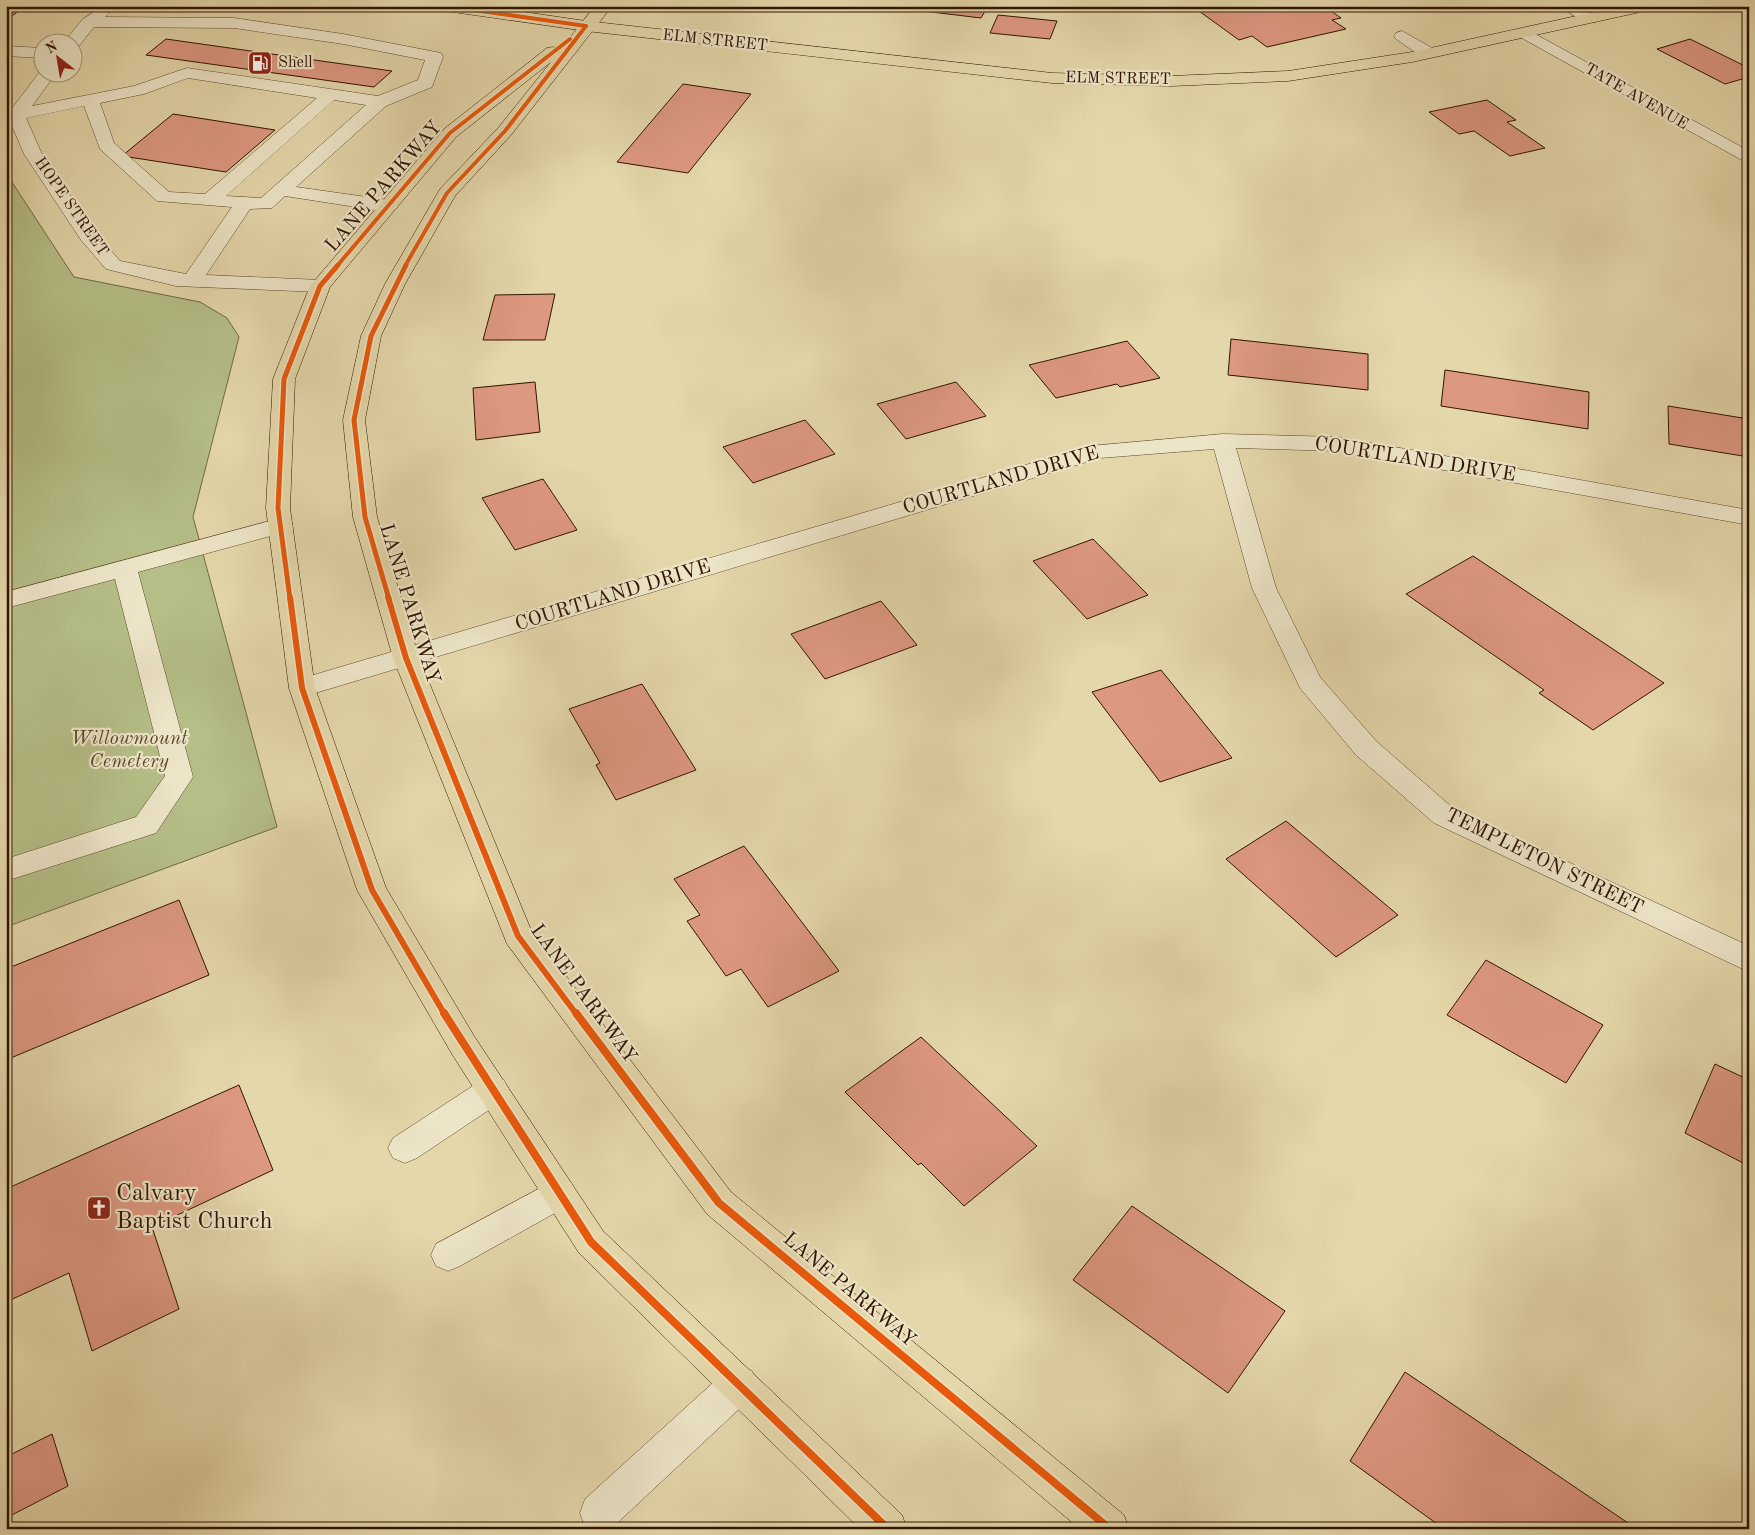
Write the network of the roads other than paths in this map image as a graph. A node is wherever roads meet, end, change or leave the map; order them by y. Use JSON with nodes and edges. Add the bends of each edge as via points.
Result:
{"nodes":[{"id":1,"x":109,"y":6,"type":"edge"},
{"id":2,"x":1567,"y":6,"type":"edge"},
{"id":3,"x":1645,"y":6,"type":"edge"},
{"id":4,"x":454,"y":7,"type":"edge"},
{"id":5,"x":595,"y":16,"type":"edge"},
{"id":6,"x":1590,"y":19,"type":"junction"},
{"id":7,"x":89,"y":22,"type":"junction"},
{"id":8,"x":81,"y":32,"type":"edge"},
{"id":9,"x":1524,"y":34,"type":"junction"},
{"id":10,"x":1402,"y":36,"type":"dead end"},
{"id":11,"x":6,"y":51,"type":"edge"},
{"id":12,"x":32,"y":52,"type":"edge"},
{"id":13,"x":1428,"y":53,"type":"junction"},
{"id":14,"x":40,"y":82,"type":"edge"},
{"id":15,"x":330,"y":94,"type":"junction"},
{"id":16,"x":90,"y":100,"type":"junction"},
{"id":17,"x":380,"y":102,"type":"junction"},
{"id":18,"x":11,"y":116,"type":"edge"},
{"id":19,"x":1749,"y":159,"type":"edge"},
{"id":20,"x":281,"y":190,"type":"junction"},
{"id":21,"x":210,"y":200,"type":"junction"},
{"id":22,"x":244,"y":203,"type":"junction"},
{"id":23,"x":388,"y":206,"type":"junction"},
{"id":24,"x":192,"y":281,"type":"junction"},
{"id":25,"x":320,"y":286,"type":"junction"},
{"id":26,"x":1223,"y":441,"type":"junction"},
{"id":27,"x":1749,"y":518,"type":"edge"},
{"id":28,"x":281,"y":526,"type":"junction"},
{"id":29,"x":125,"y":569,"type":"junction"},
{"id":30,"x":6,"y":600,"type":"edge"},
{"id":31,"x":406,"y":658,"type":"junction"},
{"id":32,"x":302,"y":688,"type":"junction"},
{"id":33,"x":6,"y":870,"type":"edge"},
{"id":34,"x":1749,"y":960,"type":"edge"},
{"id":35,"x":492,"y":1090,"type":"junction"},
{"id":36,"x":404,"y":1148,"type":"dead end"},
{"id":37,"x":559,"y":1193,"type":"junction"},
{"id":38,"x":448,"y":1255,"type":"dead end"},
{"id":39,"x":739,"y":1384,"type":"junction"},
{"id":40,"x":599,"y":1514,"type":"dead end"},
{"id":41,"x":888,"y":1529,"type":"edge"},
{"id":42,"x":1110,"y":1529,"type":"edge"}],
"edges":[{"from":1,"to":7,"type":"street"},
{"from":2,"to":6,"type":"street"},
{"from":3,"to":6,"type":"main road","name":"ELM STREET"},
{"from":4,"to":5,"type":"main road","name":"ELM STREET"},
{"from":5,"to":13,"type":"main road","name":"ELM STREET","via":[[1052,78],[1170,81],[1288,76]]},
{"from":5,"to":23,"type":"main road","name":"LANE PARKWAY","via":[[450,133]]},
{"from":5,"to":31,"type":"main road","name":"LANE PARKWAY","via":[[505,131],[447,193],[395,284],[371,336],[354,420],[355,430],[365,517]]},
{"from":6,"to":9,"type":"main road","name":"ELM STREET"},
{"from":7,"to":8,"type":"street"},
{"from":7,"to":17,"type":"street","via":[[234,23],[435,57],[426,83]]},
{"from":9,"to":13,"type":"main road","name":"ELM STREET"},
{"from":9,"to":19,"type":"street","name":"TATE AVENUE"},
{"from":10,"to":13,"type":"street"},
{"from":11,"to":12,"type":"street"},
{"from":14,"to":18,"type":"street"},
{"from":15,"to":16,"type":"street","via":[[187,73],[138,90]]},
{"from":15,"to":17,"type":"street"},
{"from":15,"to":21,"type":"street"},
{"from":16,"to":18,"type":"street"},
{"from":16,"to":21,"type":"street","via":[[106,145],[164,197]]},
{"from":17,"to":20,"type":"street"},
{"from":18,"to":24,"type":"street","name":"HOPE STREET","via":[[88,236],[113,265]]},
{"from":20,"to":22,"type":"street","via":[[265,204]]},
{"from":20,"to":23,"type":"street"},
{"from":21,"to":22,"type":"street"},
{"from":22,"to":24,"type":"street"},
{"from":23,"to":25,"type":"main road","name":"LANE PARKWAY"},
{"from":24,"to":25,"type":"street","name":"HOPE STREET"},
{"from":25,"to":28,"type":"main road","name":"LANE PARKWAY","via":[[284,379],[278,508]]},
{"from":26,"to":27,"type":"street","name":"COURTLAND DRIVE","via":[[1338,444]]},
{"from":26,"to":31,"type":"street","name":"COURTLAND DRIVE","via":[[1098,451]]},
{"from":26,"to":34,"type":"street","name":"TEMPLETON STREET","via":[[1264,588],[1309,682],[1366,748],[1444,816]]},
{"from":28,"to":29,"type":"street"},
{"from":28,"to":32,"type":"main road","name":"LANE PARKWAY"},
{"from":29,"to":30,"type":"street"},
{"from":29,"to":33,"type":"street","via":[[179,777],[146,825]]},
{"from":31,"to":32,"type":"street","name":"COURTLAND DRIVE"},
{"from":31,"to":42,"type":"main road","name":"LANE PARKWAY","via":[[518,936],[719,1203]]},
{"from":32,"to":35,"type":"main road","name":"LANE PARKWAY","via":[[372,890]]},
{"from":35,"to":36,"type":"street"},
{"from":35,"to":37,"type":"main road","name":"LANE PARKWAY"},
{"from":37,"to":38,"type":"street"},
{"from":37,"to":39,"type":"main road","name":"LANE PARKWAY","via":[[591,1242]]},
{"from":39,"to":40,"type":"street"},
{"from":39,"to":41,"type":"main road","name":"LANE PARKWAY"}]}
